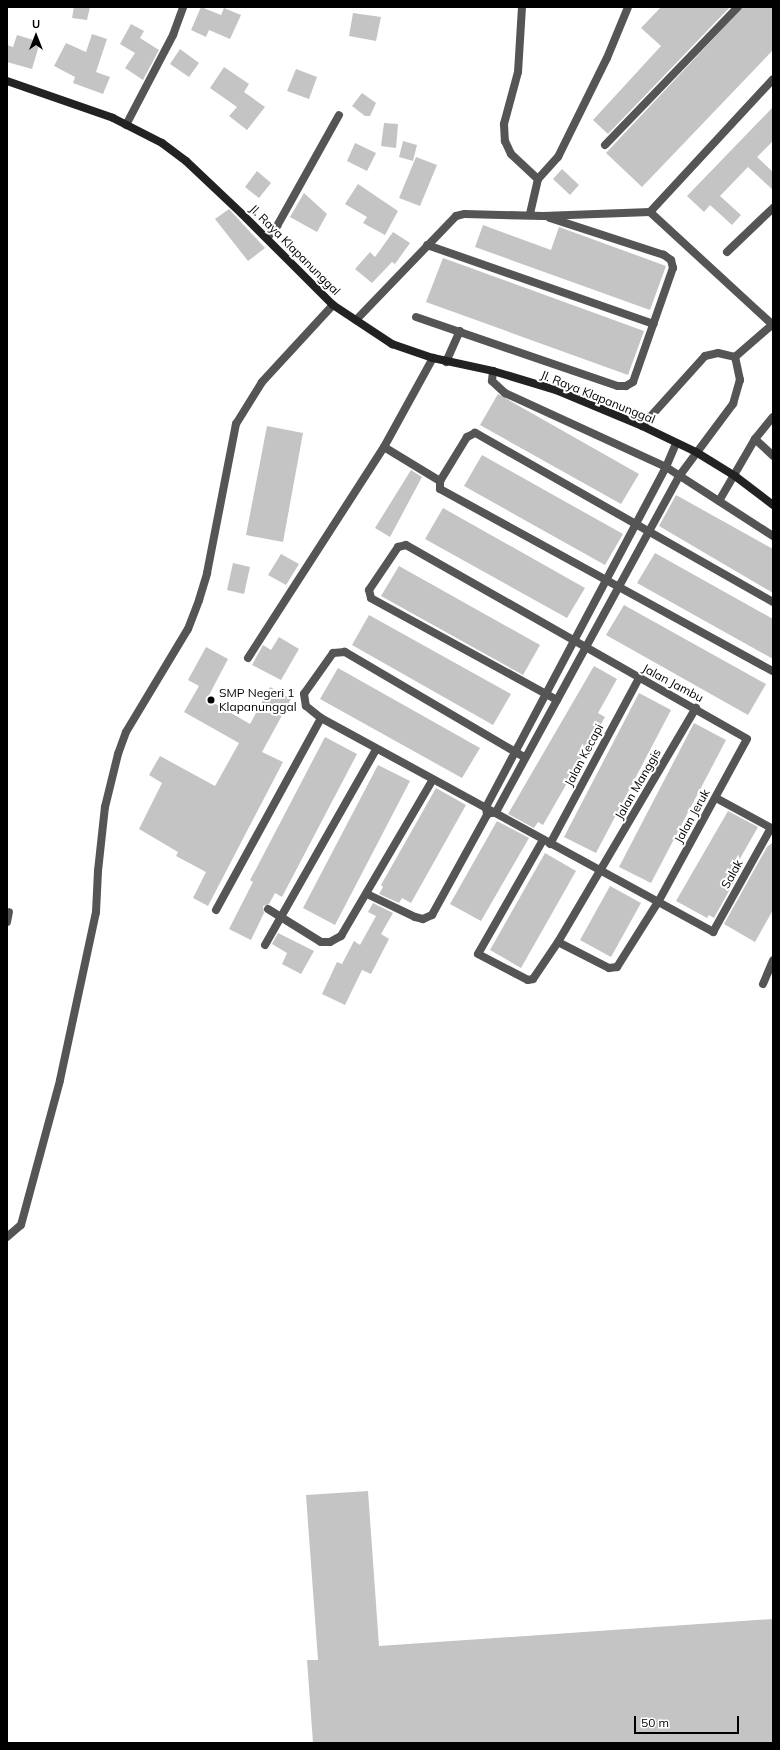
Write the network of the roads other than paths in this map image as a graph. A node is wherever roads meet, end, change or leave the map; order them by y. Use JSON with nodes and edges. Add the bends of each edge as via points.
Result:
{"nodes":[{"id":1,"x":183,"y":7,"type":"edge"},
{"id":2,"x":522,"y":7,"type":"edge"},
{"id":3,"x":628,"y":7,"type":"edge"},
{"id":4,"x":738,"y":7,"type":"edge"},
{"id":5,"x":773,"y":79,"type":"edge"},
{"id":6,"x":7,"y":81,"type":"edge"},
{"id":7,"x":340,"y":115,"type":"dead end"},
{"id":8,"x":126,"y":125,"type":"junction"},
{"id":9,"x":605,"y":145,"type":"dead end"},
{"id":10,"x":538,"y":179,"type":"junction"},
{"id":11,"x":773,"y":208,"type":"edge"},
{"id":12,"x":650,"y":212,"type":"junction"},
{"id":13,"x":530,"y":215,"type":"junction"},
{"id":14,"x":543,"y":216,"type":"junction"},
{"id":15,"x":266,"y":238,"type":"junction"},
{"id":16,"x":427,"y":245,"type":"junction"},
{"id":17,"x":727,"y":252,"type":"dead end"},
{"id":18,"x":333,"y":306,"type":"junction"},
{"id":19,"x":416,"y":317,"type":"dead end"},
{"id":20,"x":356,"y":320,"type":"junction"},
{"id":21,"x":654,"y":324,"type":"junction"},
{"id":22,"x":773,"y":324,"type":"edge"},
{"id":23,"x":460,"y":331,"type":"junction"},
{"id":24,"x":735,"y":357,"type":"junction"},
{"id":25,"x":433,"y":358,"type":"junction"},
{"id":26,"x":446,"y":362,"type":"junction"},
{"id":27,"x":493,"y":371,"type":"junction"},
{"id":28,"x":773,"y":417,"type":"edge"},
{"id":29,"x":642,"y":426,"type":"junction"},
{"id":30,"x":755,"y":439,"type":"junction"},
{"id":31,"x":676,"y":443,"type":"junction"},
{"id":32,"x":384,"y":447,"type":"junction"},
{"id":33,"x":696,"y":452,"type":"junction"},
{"id":34,"x":773,"y":456,"type":"edge"},
{"id":35,"x":666,"y":467,"type":"junction"},
{"id":36,"x":680,"y":475,"type":"junction"},
{"id":37,"x":735,"y":476,"type":"junction"},
{"id":38,"x":440,"y":481,"type":"junction"},
{"id":39,"x":719,"y":501,"type":"junction"},
{"id":40,"x":773,"y":505,"type":"edge"},
{"id":41,"x":635,"y":524,"type":"junction"},
{"id":42,"x":649,"y":534,"type":"junction"},
{"id":43,"x":773,"y":536,"type":"edge"},
{"id":44,"x":606,"y":581,"type":"junction"},
{"id":45,"x":618,"y":586,"type":"junction"},
{"id":46,"x":773,"y":602,"type":"edge"},
{"id":47,"x":574,"y":640,"type":"junction"},
{"id":48,"x":585,"y":646,"type":"junction"},
{"id":49,"x":248,"y":658,"type":"dead end"},
{"id":50,"x":773,"y":671,"type":"edge"},
{"id":51,"x":639,"y":678,"type":"junction"},
{"id":52,"x":545,"y":694,"type":"junction"},
{"id":53,"x":557,"y":700,"type":"junction"},
{"id":54,"x":696,"y":708,"type":"junction"},
{"id":55,"x":321,"y":718,"type":"junction"},
{"id":56,"x":748,"y":741,"type":"joint"},
{"id":57,"x":376,"y":750,"type":"junction"},
{"id":58,"x":515,"y":751,"type":"junction"},
{"id":59,"x":524,"y":757,"type":"junction"},
{"id":60,"x":432,"y":781,"type":"junction"},
{"id":61,"x":716,"y":798,"type":"junction"},
{"id":62,"x":487,"y":811,"type":"junction"},
{"id":63,"x":496,"y":812,"type":"junction"},
{"id":64,"x":772,"y":829,"type":"edge"},
{"id":65,"x":546,"y":842,"type":"junction"},
{"id":66,"x":600,"y":873,"type":"junction"},
{"id":67,"x":367,"y":894,"type":"junction"},
{"id":68,"x":658,"y":902,"type":"junction"},
{"id":69,"x":268,"y":909,"type":"dead end"},
{"id":70,"x":216,"y":910,"type":"dead end"},
{"id":71,"x":9,"y":912,"type":"dead end"},
{"id":72,"x":280,"y":917,"type":"junction"},
{"id":73,"x":7,"y":922,"type":"edge"},
{"id":74,"x":558,"y":942,"type":"junction"},
{"id":75,"x":265,"y":944,"type":"dead end"},
{"id":76,"x":773,"y":960,"type":"edge"},
{"id":77,"x":763,"y":984,"type":"dead end"},
{"id":78,"x":7,"y":1237,"type":"edge"}],
"edges":[{"from":1,"to":8,"type":"street","via":[[173,35]]},
{"from":2,"to":10,"type":"street","via":[[518,72],[504,124],[505,141],[511,154]]},
{"from":3,"to":10,"type":"street","via":[[607,58],[558,157]]},
{"from":4,"to":9,"type":"street"},
{"from":5,"to":12,"type":"street"},
{"from":6,"to":8,"type":"street","name":"Jl. Raya Klapanunggal"},
{"from":7,"to":15,"type":"street","via":[[277,226]]},
{"from":8,"to":15,"type":"street","name":"Jl. Raya Klapanunggal","via":[[162,143],[186,161]]},
{"from":10,"to":13,"type":"street"},
{"from":11,"to":17,"type":"street"},
{"from":12,"to":14,"type":"street"},
{"from":12,"to":22,"type":"street"},
{"from":13,"to":14,"type":"street"},
{"from":13,"to":16,"type":"street","via":[[460,215],[450,220]]},
{"from":14,"to":21,"type":"street","via":[[664,255],[671,260],[673,268]]},
{"from":15,"to":18,"type":"street","name":"Jl. Raya Klapanunggal"},
{"from":16,"to":20,"type":"street"},
{"from":16,"to":21,"type":"street"},
{"from":18,"to":20,"type":"street","name":"Jl. Raya Klapanunggal"},
{"from":18,"to":78,"type":"street","via":[[262,382],[236,424],[207,574],[199,600],[188,629],[126,732],[118,754],[105,807],[96,912],[60,1080],[21,1225]]},
{"from":19,"to":23,"type":"street"},
{"from":20,"to":25,"type":"street","name":"Jl. Raya Klapanunggal","via":[[392,344]]},
{"from":21,"to":23,"type":"street","via":[[633,382],[626,386],[618,386]]},
{"from":22,"to":24,"type":"street"},
{"from":23,"to":26,"type":"street"},
{"from":24,"to":29,"type":"street","via":[[718,353],[705,356]]},
{"from":24,"to":33,"type":"street","via":[[740,380],[738,394]]},
{"from":25,"to":26,"type":"street","name":"Jl. Raya Klapanunggal"},
{"from":25,"to":32,"type":"street"},
{"from":26,"to":27,"type":"street","name":"Jl. Raya Klapanunggal"},
{"from":27,"to":29,"type":"street","name":"Jl. Raya Klapanunggal","via":[[556,390]]},
{"from":27,"to":35,"type":"street","via":[[492,381],[505,394]]},
{"from":28,"to":30,"type":"street"},
{"from":29,"to":31,"type":"street","name":"Jl. Raya Klapanunggal"},
{"from":30,"to":34,"type":"street"},
{"from":30,"to":37,"type":"street"},
{"from":31,"to":33,"type":"street","name":"Jl. Raya Klapanunggal"},
{"from":31,"to":35,"type":"street"},
{"from":32,"to":38,"type":"street"},
{"from":32,"to":49,"type":"street"},
{"from":33,"to":36,"type":"street"},
{"from":33,"to":37,"type":"street","name":"Jl. Raya Klapanunggal"},
{"from":35,"to":36,"type":"street"},
{"from":35,"to":41,"type":"street"},
{"from":36,"to":39,"type":"street"},
{"from":36,"to":42,"type":"street"},
{"from":37,"to":39,"type":"street"},
{"from":37,"to":40,"type":"street","name":"Jl. Raya Klapanunggal"},
{"from":38,"to":41,"type":"street","via":[[467,437],[475,433]]},
{"from":38,"to":44,"type":"street","via":[[440,489]]},
{"from":39,"to":43,"type":"street"},
{"from":41,"to":42,"type":"street"},
{"from":41,"to":44,"type":"street"},
{"from":42,"to":45,"type":"street"},
{"from":42,"to":46,"type":"street"},
{"from":44,"to":45,"type":"street"},
{"from":44,"to":47,"type":"street"},
{"from":45,"to":48,"type":"street"},
{"from":45,"to":50,"type":"street"},
{"from":47,"to":48,"type":"street","name":"Jalan Jambu"},
{"from":47,"to":52,"type":"street"},
{"from":47,"to":52,"type":"street","name":"Jalan Jambu","via":[[406,545],[398,547],[369,590],[371,598]]},
{"from":48,"to":51,"type":"street","name":"Jalan Jambu"},
{"from":48,"to":53,"type":"street"},
{"from":51,"to":54,"type":"street","name":"Jalan Jambu"},
{"from":51,"to":65,"type":"street","name":"Jalan Kecapi"},
{"from":52,"to":53,"type":"street","name":"Jalan Jambu"},
{"from":52,"to":58,"type":"street"},
{"from":53,"to":59,"type":"street"},
{"from":54,"to":56,"type":"street","name":"Jalan Jambu","via":[[744,736]]},
{"from":54,"to":66,"type":"street","name":"Jalan Manggis"},
{"from":55,"to":57,"type":"street"},
{"from":55,"to":58,"type":"street","via":[[306,706],[304,694],[333,653],[340,651]]},
{"from":55,"to":70,"type":"street"},
{"from":56,"to":61,"type":"street","name":"Jalan Jeruk"},
{"from":57,"to":60,"type":"street"},
{"from":57,"to":72,"type":"street"},
{"from":58,"to":59,"type":"street"},
{"from":58,"to":62,"type":"street"},
{"from":59,"to":63,"type":"street"},
{"from":60,"to":62,"type":"street"},
{"from":60,"to":67,"type":"street"},
{"from":61,"to":64,"type":"street"},
{"from":61,"to":68,"type":"street","name":"Jalan Jeruk"},
{"from":62,"to":63,"type":"street"},
{"from":62,"to":67,"type":"street","via":[[432,915],[423,919],[415,917]]},
{"from":63,"to":65,"type":"street"},
{"from":64,"to":68,"type":"street","name":"Salak","via":[[713,932]]},
{"from":65,"to":66,"type":"street"},
{"from":65,"to":74,"type":"street","name":"Jalan Kecapi","via":[[478,954],[528,980],[533,979]]},
{"from":66,"to":68,"type":"street"},
{"from":66,"to":74,"type":"street","name":"Jalan Manggis"},
{"from":67,"to":72,"type":"street","via":[[341,936],[330,942],[312,937]]},
{"from":68,"to":74,"type":"street","name":"Jalan Jeruk","via":[[618,967],[609,968]]},
{"from":69,"to":72,"type":"street"},
{"from":71,"to":73,"type":"street"},
{"from":72,"to":75,"type":"street"},
{"from":76,"to":77,"type":"street"}]}
